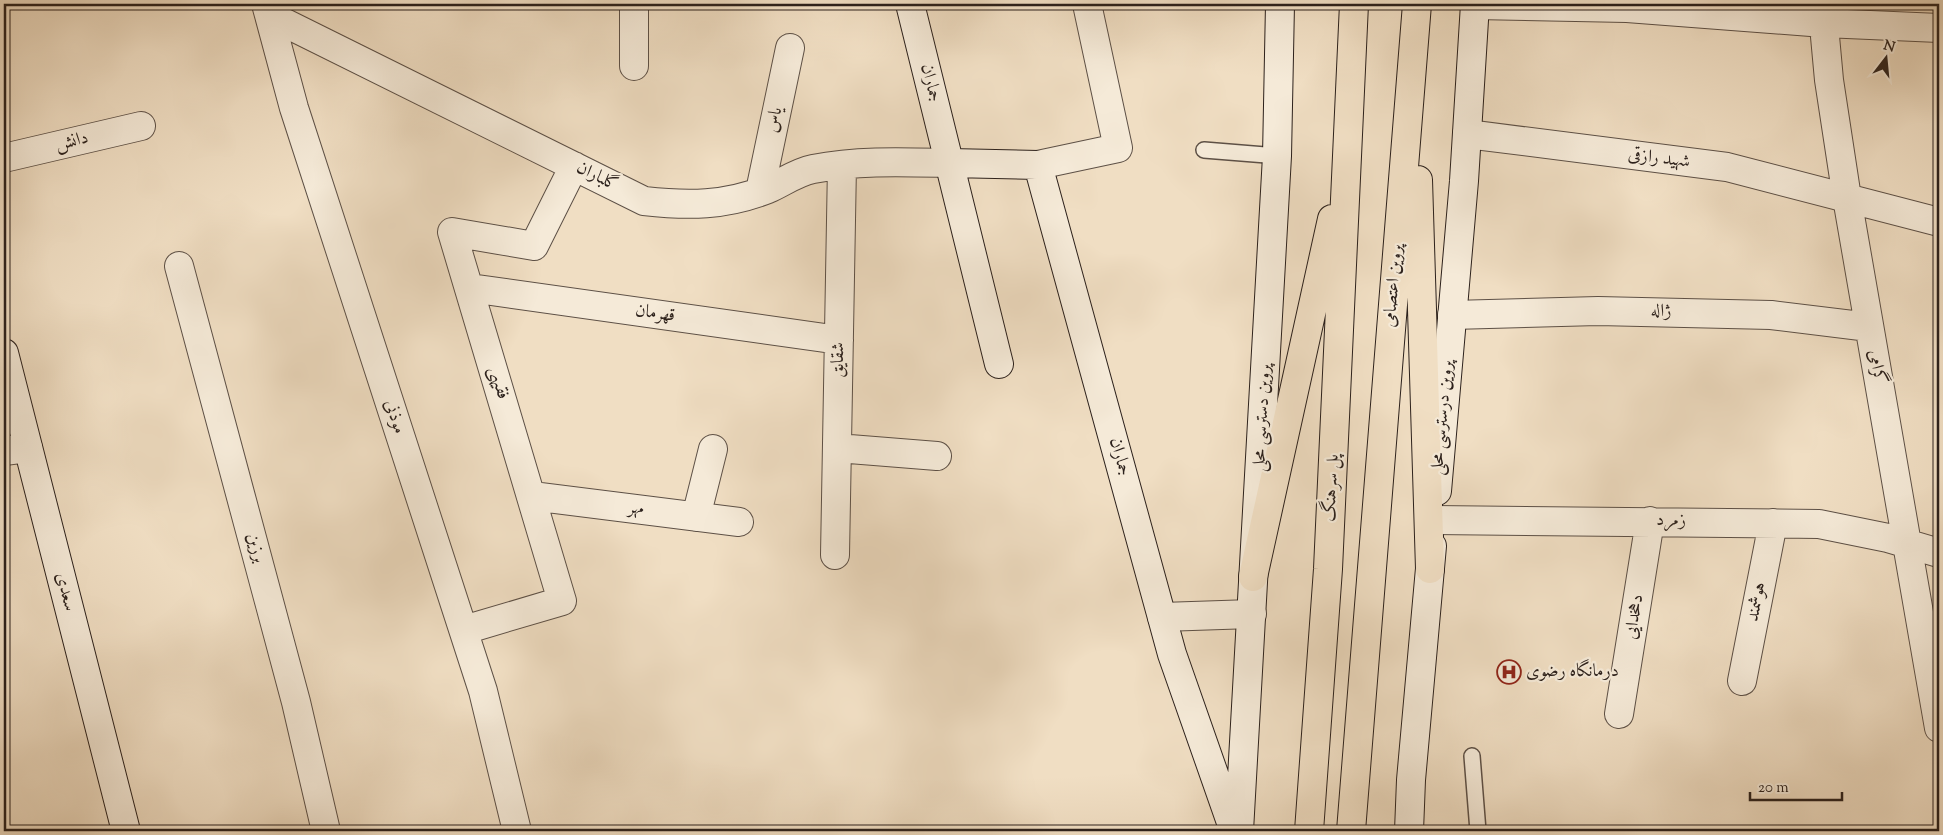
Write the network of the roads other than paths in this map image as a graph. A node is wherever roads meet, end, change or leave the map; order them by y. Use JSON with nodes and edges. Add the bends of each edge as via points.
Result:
{"nodes":[{"id":1,"x":634,"y":4,"type":"edge"},
{"id":2,"x":910,"y":4,"type":"edge"},
{"id":3,"x":1087,"y":4,"type":"edge"},
{"id":4,"x":1354,"y":4,"type":"edge"},
{"id":5,"x":1417,"y":4,"type":"edge"},
{"id":6,"x":1475,"y":4,"type":"edge"},
{"id":7,"x":1280,"y":5,"type":"edge"},
{"id":8,"x":267,"y":10,"type":"edge"},
{"id":9,"x":1823,"y":14,"type":"edge"},
{"id":10,"x":1939,"y":28,"type":"edge"},
{"id":11,"x":1414,"y":42,"type":"junction"},
{"id":12,"x":790,"y":48,"type":"dead end"},
{"id":13,"x":634,"y":66,"type":"dead end"},
{"id":14,"x":141,"y":126,"type":"dead end"},
{"id":15,"x":1467,"y":134,"type":"junction"},
{"id":16,"x":1348,"y":144,"type":"junction"},
{"id":17,"x":1204,"y":150,"type":"dead end"},
{"id":18,"x":1277,"y":156,"type":"junction"},
{"id":19,"x":4,"y":158,"type":"edge"},
{"id":20,"x":950,"y":163,"type":"junction"},
{"id":21,"x":842,"y":164,"type":"junction"},
{"id":22,"x":1038,"y":165,"type":"junction"},
{"id":23,"x":574,"y":166,"type":"junction"},
{"id":24,"x":760,"y":192,"type":"junction"},
{"id":25,"x":1847,"y":198,"type":"junction"},
{"id":26,"x":1939,"y":222,"type":"edge"},
{"id":27,"x":179,"y":266,"type":"dead end"},
{"id":28,"x":470,"y":288,"type":"junction"},
{"id":29,"x":1452,"y":315,"type":"junction"},
{"id":30,"x":1869,"y":327,"type":"junction"},
{"id":31,"x":839,"y":340,"type":"junction"},
{"id":32,"x":4,"y":353,"type":"edge"},
{"id":33,"x":999,"y":364,"type":"dead end"},
{"id":34,"x":837,"y":448,"type":"junction"},
{"id":35,"x":16,"y":449,"type":"edge"},
{"id":36,"x":713,"y":449,"type":"dead end"},
{"id":37,"x":937,"y":456,"type":"dead end"},
{"id":38,"x":532,"y":496,"type":"junction"},
{"id":39,"x":696,"y":516,"type":"junction"},
{"id":40,"x":1434,"y":520,"type":"junction"},
{"id":41,"x":1650,"y":521,"type":"junction"},
{"id":42,"x":739,"y":522,"type":"dead end"},
{"id":43,"x":1773,"y":523,"type":"junction"},
{"id":44,"x":1906,"y":543,"type":"junction"},
{"id":45,"x":1939,"y":553,"type":"edge"},
{"id":46,"x":835,"y":555,"type":"dead end"},
{"id":47,"x":1430,"y":569,"type":"junction"},
{"id":48,"x":1254,"y":577,"type":"junction"},
{"id":49,"x":1252,"y":614,"type":"junction"},
{"id":50,"x":1162,"y":617,"type":"junction"},
{"id":51,"x":464,"y":630,"type":"junction"},
{"id":52,"x":1742,"y":681,"type":"dead end"},
{"id":53,"x":1938,"y":712,"type":"edge"},
{"id":54,"x":1619,"y":714,"type":"dead end"},
{"id":55,"x":1472,"y":756,"type":"dead end"},
{"id":56,"x":126,"y":831,"type":"edge"},
{"id":57,"x":326,"y":831,"type":"edge"},
{"id":58,"x":517,"y":831,"type":"edge"},
{"id":59,"x":1234,"y":831,"type":"edge"},
{"id":60,"x":1240,"y":831,"type":"edge"},
{"id":61,"x":1310,"y":831,"type":"edge"},
{"id":62,"x":1351,"y":831,"type":"edge"},
{"id":63,"x":1409,"y":831,"type":"edge"},
{"id":64,"x":1478,"y":831,"type":"edge"}],
"edges":[{"from":1,"to":13,"type":"street"},
{"from":2,"to":20,"type":"street","name":"جماران"},
{"from":3,"to":22,"type":"street","via":[[1118,148]]},
{"from":4,"to":16,"type":"main road"},
{"from":5,"to":11,"type":"main road","name":"پروین اعتصامی"},
{"from":6,"to":9,"type":"street"},
{"from":6,"to":15,"type":"street","name":"پروین درسترسی محلی"},
{"from":7,"to":18,"type":"street","name":"پروین دسترسی محلی"},
{"from":8,"to":23,"type":"street","name":"گلباران"},
{"from":8,"to":51,"type":"street","name":"موذنی","via":[[294,108]]},
{"from":9,"to":10,"type":"street"},
{"from":9,"to":25,"type":"street","name":"گرامی","via":[[1828,80]]},
{"from":11,"to":47,"type":"main road"},
{"from":11,"to":62,"type":"main road","name":"پروین اعتصامی"},
{"from":12,"to":24,"type":"street","name":"یاس"},
{"from":14,"to":19,"type":"street","name":"دانش"},
{"from":15,"to":25,"type":"street","name":"شهید رازقی","via":[[1727,167]]},
{"from":15,"to":29,"type":"street","name":"پروین درسترسی محلی"},
{"from":16,"to":48,"type":"main road"},
{"from":16,"to":61,"type":"main road","name":"پل سرهنگ","via":[[1328,569]]},
{"from":17,"to":18,"type":"lane"},
{"from":18,"to":48,"type":"street","name":"پروین دسترسی محلی"},
{"from":20,"to":21,"type":"street","name":"گلباران","via":[[868,161]]},
{"from":20,"to":22,"type":"street"},
{"from":20,"to":33,"type":"street","name":"جماران"},
{"from":21,"to":24,"type":"street","name":"گلباران","via":[[810,169]]},
{"from":21,"to":31,"type":"street","name":"شقایق"},
{"from":22,"to":50,"type":"street","name":"جماران"},
{"from":23,"to":24,"type":"street","name":"گلباران","via":[[644,201],[684,206],[723,202]]},
{"from":23,"to":28,"type":"street","name":"فقیهی","via":[[534,246],[452,232]]},
{"from":25,"to":26,"type":"street","name":"شهید رازقی"},
{"from":25,"to":30,"type":"street","name":"گرامی"},
{"from":27,"to":57,"type":"street","name":"برزین","via":[[296,702]]},
{"from":28,"to":31,"type":"street","name":"قهرمان"},
{"from":28,"to":38,"type":"street","name":"فقیهی"},
{"from":29,"to":30,"type":"street","name":"ژاله","via":[[1598,310],[1771,314]]},
{"from":29,"to":40,"type":"street","name":"پروین درسترسی محلی"},
{"from":30,"to":44,"type":"street","name":"گرامی"},
{"from":31,"to":34,"type":"street","name":"شقایق"},
{"from":32,"to":35,"type":"street","name":"سعدی"},
{"from":34,"to":37,"type":"street"},
{"from":34,"to":46,"type":"street","name":"شقایق"},
{"from":35,"to":56,"type":"street","name":"سعدی"},
{"from":36,"to":39,"type":"street"},
{"from":38,"to":39,"type":"street","name":"مهر"},
{"from":38,"to":51,"type":"street","name":"فقیهی","via":[[562,601]]},
{"from":39,"to":42,"type":"street","name":"مهر"},
{"from":40,"to":41,"type":"street","name":"زمرد"},
{"from":40,"to":47,"type":"street","name":"پروین درسترسی محلی"},
{"from":41,"to":43,"type":"street","name":"زمرد"},
{"from":41,"to":54,"type":"street","name":"دهخدایی"},
{"from":43,"to":44,"type":"street","name":"زمرد","via":[[1819,524]]},
{"from":43,"to":52,"type":"street","name":"هوشمند"},
{"from":44,"to":45,"type":"street","name":"زمرد"},
{"from":44,"to":53,"type":"street","name":"گرامی"},
{"from":47,"to":63,"type":"street","name":"پروین درسترسی محلی"},
{"from":48,"to":49,"type":"street","name":"پروین دسترسی محلی"},
{"from":49,"to":50,"type":"street"},
{"from":49,"to":60,"type":"street","name":"پروین دسترسی محلی"},
{"from":50,"to":59,"type":"street","name":"جماران"},
{"from":51,"to":58,"type":"street","name":"موذنی","via":[[483,691]]},
{"from":55,"to":64,"type":"lane"}]}
